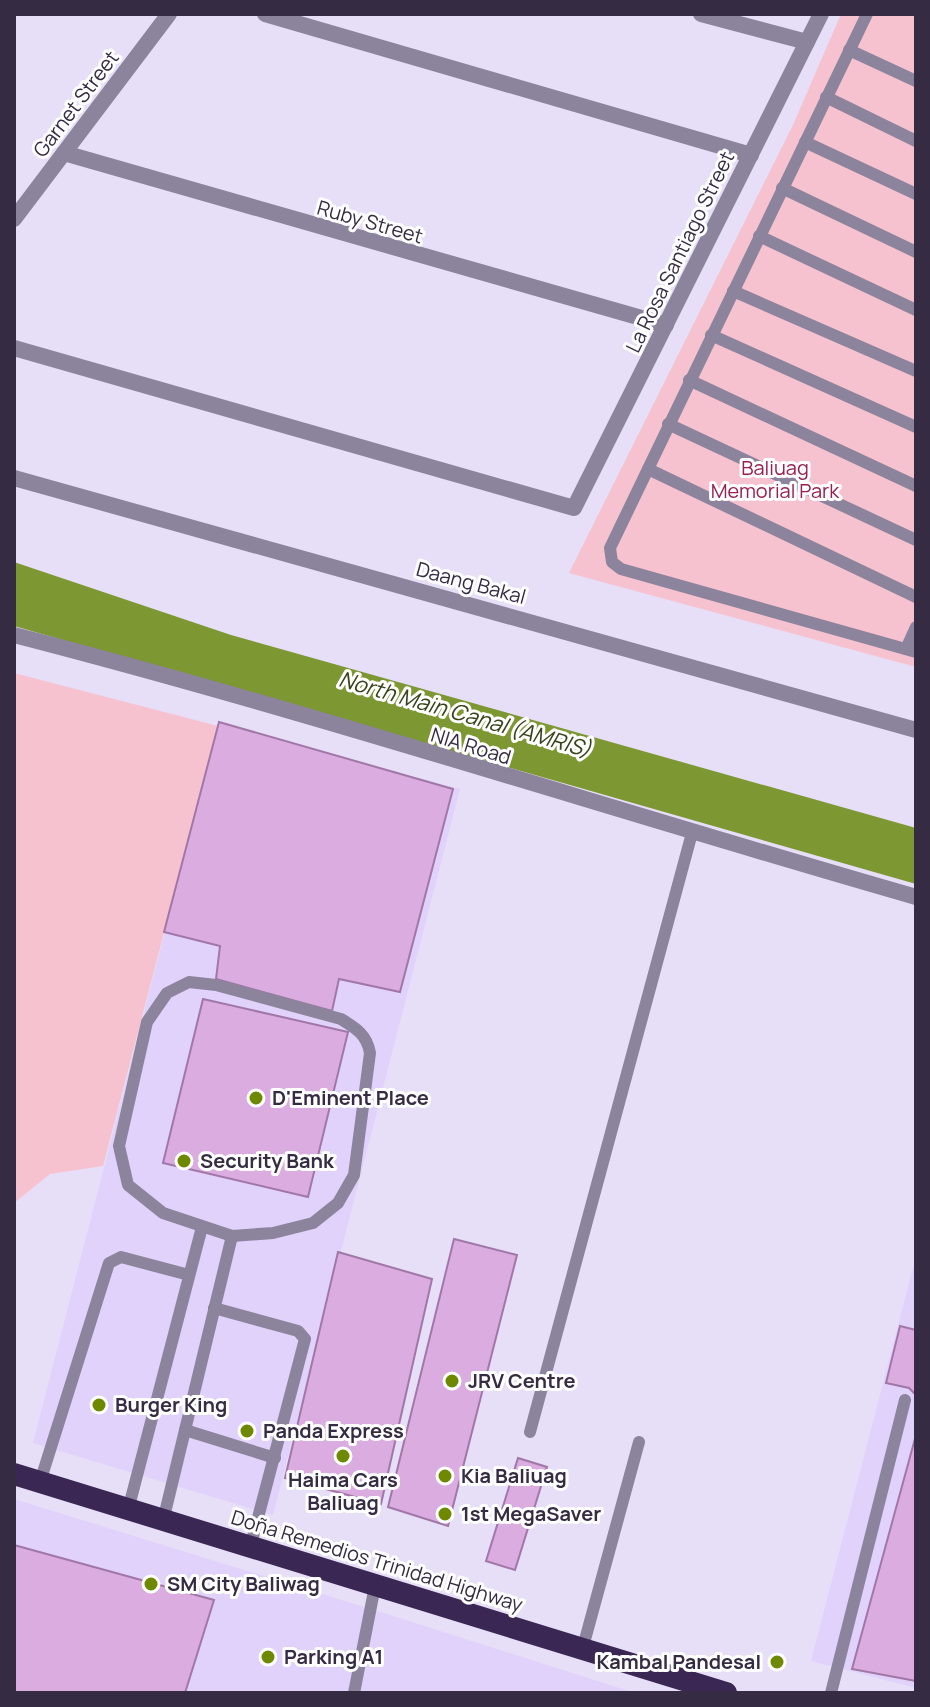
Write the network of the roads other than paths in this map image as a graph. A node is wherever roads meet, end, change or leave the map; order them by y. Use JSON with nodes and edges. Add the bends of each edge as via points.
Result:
{"nodes":[{"id":1,"x":169,"y":14,"type":"edge"},
{"id":2,"x":265,"y":14,"type":"edge"},
{"id":3,"x":701,"y":14,"type":"edge"},
{"id":4,"x":821,"y":14,"type":"edge"},
{"id":5,"x":867,"y":14,"type":"edge"},
{"id":6,"x":807,"y":42,"type":"junction"},
{"id":7,"x":849,"y":50,"type":"junction"},
{"id":8,"x":916,"y":81,"type":"edge"},
{"id":9,"x":826,"y":97,"type":"junction"},
{"id":10,"x":916,"y":141,"type":"edge"},
{"id":11,"x":805,"y":142,"type":"junction"},
{"id":12,"x":64,"y":153,"type":"junction"},
{"id":13,"x":751,"y":155,"type":"junction"},
{"id":14,"x":782,"y":188,"type":"junction"},
{"id":15,"x":916,"y":194,"type":"edge"},
{"id":16,"x":14,"y":219,"type":"edge"},
{"id":17,"x":759,"y":236,"type":"junction"},
{"id":18,"x":916,"y":252,"type":"edge"},
{"id":19,"x":733,"y":291,"type":"junction"},
{"id":20,"x":916,"y":310,"type":"edge"},
{"id":21,"x":666,"y":325,"type":"junction"},
{"id":22,"x":711,"y":335,"type":"junction"},
{"id":23,"x":14,"y":348,"type":"edge"},
{"id":24,"x":916,"y":371,"type":"edge"},
{"id":25,"x":689,"y":380,"type":"junction"},
{"id":26,"x":668,"y":424,"type":"junction"},
{"id":27,"x":916,"y":427,"type":"edge"},
{"id":28,"x":648,"y":469,"type":"junction"},
{"id":29,"x":14,"y":478,"type":"edge"},
{"id":30,"x":916,"y":486,"type":"edge"},
{"id":31,"x":916,"y":540,"type":"edge"},
{"id":32,"x":916,"y":597,"type":"edge"},
{"id":33,"x":916,"y":627,"type":"edge"},
{"id":34,"x":14,"y":635,"type":"edge"},
{"id":35,"x":911,"y":651,"type":"edge"},
{"id":36,"x":916,"y":730,"type":"edge"},
{"id":37,"x":692,"y":833,"type":"junction"},
{"id":38,"x":916,"y":897,"type":"edge"},
{"id":39,"x":202,"y":1227,"type":"junction"},
{"id":40,"x":232,"y":1236,"type":"junction"},
{"id":41,"x":189,"y":1275,"type":"junction"},
{"id":42,"x":214,"y":1308,"type":"junction"},
{"id":43,"x":905,"y":1400,"type":"dead end"},
{"id":44,"x":185,"y":1430,"type":"junction"},
{"id":45,"x":530,"y":1432,"type":"dead end"},
{"id":46,"x":639,"y":1442,"type":"dead end"},
{"id":47,"x":275,"y":1458,"type":"junction"},
{"id":48,"x":14,"y":1474,"type":"edge"},
{"id":49,"x":40,"y":1482,"type":"junction"},
{"id":50,"x":128,"y":1510,"type":"junction"},
{"id":51,"x":163,"y":1521,"type":"junction"},
{"id":52,"x":250,"y":1548,"type":"junction"},
{"id":53,"x":375,"y":1586,"type":"junction"},
{"id":54,"x":583,"y":1647,"type":"junction"},
{"id":55,"x":354,"y":1693,"type":"edge"},
{"id":56,"x":726,"y":1693,"type":"edge"},
{"id":57,"x":831,"y":1693,"type":"edge"}],
"edges":[{"from":1,"to":12,"type":"street","name":"Garnet Street"},
{"from":2,"to":13,"type":"street"},
{"from":3,"to":6,"type":"street"},
{"from":4,"to":6,"type":"street","name":"La Rosa Santiago Street"},
{"from":5,"to":7,"type":"lane"},
{"from":6,"to":13,"type":"street","name":"La Rosa Santiago Street"},
{"from":7,"to":8,"type":"lane"},
{"from":7,"to":9,"type":"lane"},
{"from":9,"to":10,"type":"lane"},
{"from":9,"to":11,"type":"lane"},
{"from":11,"to":14,"type":"lane"},
{"from":11,"to":15,"type":"lane"},
{"from":12,"to":16,"type":"street","name":"Garnet Street"},
{"from":12,"to":21,"type":"street","name":"Ruby Street"},
{"from":13,"to":21,"type":"street","name":"La Rosa Santiago Street"},
{"from":14,"to":17,"type":"lane"},
{"from":14,"to":18,"type":"lane"},
{"from":17,"to":19,"type":"lane"},
{"from":17,"to":20,"type":"lane"},
{"from":19,"to":22,"type":"lane"},
{"from":19,"to":24,"type":"lane"},
{"from":21,"to":23,"type":"street","name":"La Rosa Santiago Street","via":[[574,508]]},
{"from":22,"to":25,"type":"lane"},
{"from":22,"to":27,"type":"lane"},
{"from":25,"to":26,"type":"lane"},
{"from":25,"to":30,"type":"lane"},
{"from":26,"to":28,"type":"lane"},
{"from":26,"to":31,"type":"lane"},
{"from":28,"to":32,"type":"lane"},
{"from":28,"to":35,"type":"lane","via":[[610,548],[612,562],[621,569]]},
{"from":29,"to":36,"type":"street","name":"Daang Bakal"},
{"from":33,"to":35,"type":"lane"},
{"from":34,"to":37,"type":"street","name":"NIA Road","via":[[205,684]]},
{"from":37,"to":38,"type":"street","name":"NIA Road"},
{"from":37,"to":45,"type":"lane"},
{"from":39,"to":40,"type":"lane"},
{"from":39,"to":40,"type":"lane","via":[[163,1213],[128,1185],[119,1146],[147,1022],[167,993],[189,982],[341,1019],[359,1030],[370,1053],[354,1175],[338,1203],[313,1223]]},
{"from":39,"to":41,"type":"lane"},
{"from":40,"to":42,"type":"lane"},
{"from":41,"to":49,"type":"lane","via":[[121,1257],[109,1263]]},
{"from":41,"to":50,"type":"lane"},
{"from":42,"to":44,"type":"lane"},
{"from":42,"to":47,"type":"lane","via":[[298,1331],[305,1339]]},
{"from":43,"to":57,"type":"lane"},
{"from":44,"to":47,"type":"lane"},
{"from":44,"to":51,"type":"lane"},
{"from":46,"to":54,"type":"lane"},
{"from":47,"to":52,"type":"lane"},
{"from":48,"to":49,"type":"highway","name":"Doña Remedios Trinidad Highway"},
{"from":49,"to":50,"type":"highway","name":"Doña Remedios Trinidad Highway"},
{"from":50,"to":51,"type":"highway","name":"Doña Remedios Trinidad Highway"},
{"from":51,"to":52,"type":"highway","name":"Doña Remedios Trinidad Highway"},
{"from":52,"to":53,"type":"highway","name":"Doña Remedios Trinidad Highway"},
{"from":53,"to":54,"type":"highway","name":"Doña Remedios Trinidad Highway"},
{"from":53,"to":55,"type":"lane"},
{"from":54,"to":56,"type":"highway","name":"Doña Remedios Trinidad Highway"}]}
